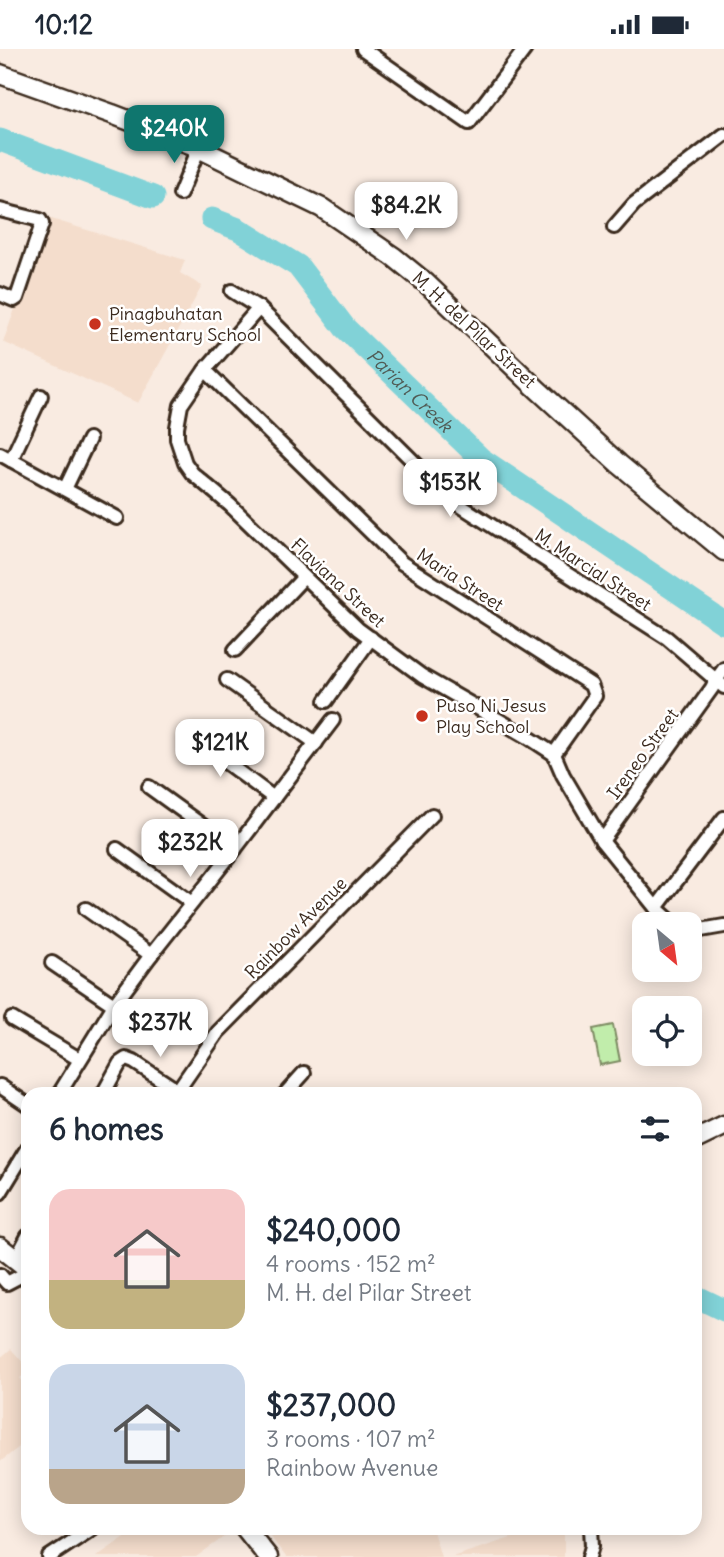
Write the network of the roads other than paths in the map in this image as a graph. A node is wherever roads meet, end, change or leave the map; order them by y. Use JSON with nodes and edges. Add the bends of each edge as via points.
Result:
{"nodes":[{"id":1,"x":525,"y":49,"type":"edge"},
{"id":2,"x":371,"y":51,"type":"edge"},
{"id":3,"x":0,"y":74,"type":"edge"},
{"id":4,"x":724,"y":135,"type":"edge"},
{"id":5,"x":199,"y":148,"type":"junction"},
{"id":6,"x":180,"y":194,"type":"dead end"},
{"id":7,"x":0,"y":209,"type":"edge"},
{"id":8,"x":614,"y":227,"type":"dead end"},
{"id":9,"x":232,"y":291,"type":"dead end"},
{"id":10,"x":0,"y":294,"type":"edge"},
{"id":11,"x":259,"y":308,"type":"junction"},
{"id":12,"x":205,"y":370,"type":"junction"},
{"id":13,"x":41,"y":396,"type":"dead end"},
{"id":14,"x":89,"y":439,"type":"dead end"},
{"id":15,"x":6,"y":457,"type":"edge"},
{"id":16,"x":65,"y":488,"type":"junction"},
{"id":17,"x":117,"y":518,"type":"dead end"},
{"id":18,"x":724,"y":551,"type":"edge"},
{"id":19,"x":304,"y":577,"type":"junction"},
{"id":20,"x":371,"y":638,"type":"junction"},
{"id":21,"x":235,"y":650,"type":"dead end"},
{"id":22,"x":228,"y":680,"type":"dead end"},
{"id":23,"x":720,"y":681,"type":"edge"},
{"id":24,"x":326,"y":701,"type":"dead end"},
{"id":25,"x":333,"y":720,"type":"dead end"},
{"id":26,"x":186,"y":733,"type":"dead end"},
{"id":27,"x":316,"y":743,"type":"junction"},
{"id":28,"x":554,"y":754,"type":"junction"},
{"id":29,"x":149,"y":787,"type":"dead end"},
{"id":30,"x":274,"y":798,"type":"junction"},
{"id":31,"x":432,"y":815,"type":"dead end"},
{"id":32,"x":724,"y":818,"type":"edge"},
{"id":33,"x":602,"y":841,"type":"junction"},
{"id":34,"x":117,"y":849,"type":"dead end"},
{"id":35,"x":235,"y":849,"type":"junction"},
{"id":36,"x":192,"y":903,"type":"junction"},
{"id":37,"x":656,"y":908,"type":"junction"},
{"id":38,"x":86,"y":909,"type":"dead end"},
{"id":39,"x":660,"y":912,"type":"edge"},
{"id":40,"x":724,"y":926,"type":"edge"},
{"id":41,"x":702,"y":929,"type":"edge"},
{"id":42,"x":151,"y":955,"type":"junction"},
{"id":43,"x":52,"y":963,"type":"dead end"},
{"id":44,"x":114,"y":1006,"type":"junction"},
{"id":45,"x":12,"y":1019,"type":"dead end"},
{"id":46,"x":79,"y":1059,"type":"junction"},
{"id":47,"x":304,"y":1073,"type":"dead end"},
{"id":48,"x":0,"y":1086,"type":"edge"},
{"id":49,"x":63,"y":1087,"type":"edge"},
{"id":50,"x":107,"y":1087,"type":"edge"},
{"id":51,"x":172,"y":1087,"type":"edge"},
{"id":52,"x":183,"y":1087,"type":"edge"},
{"id":53,"x":291,"y":1087,"type":"edge"},
{"id":54,"x":21,"y":1100,"type":"edge"},
{"id":55,"x":724,"y":1126,"type":"edge"},
{"id":56,"x":702,"y":1137,"type":"edge"},
{"id":57,"x":21,"y":1155,"type":"edge"},
{"id":58,"x":5,"y":1173,"type":"edge"},
{"id":59,"x":0,"y":1193,"type":"edge"},
{"id":60,"x":0,"y":1247,"type":"edge"},
{"id":61,"x":21,"y":1264,"type":"edge"},
{"id":62,"x":21,"y":1270,"type":"edge"},
{"id":63,"x":0,"y":1275,"type":"edge"},
{"id":64,"x":82,"y":1535,"type":"edge"},
{"id":65,"x":251,"y":1535,"type":"edge"},
{"id":66,"x":591,"y":1535,"type":"edge"},
{"id":67,"x":49,"y":1557,"type":"edge"},
{"id":68,"x":268,"y":1557,"type":"edge"},
{"id":69,"x":589,"y":1557,"type":"edge"}],
"edges":[{"from":1,"to":2,"type":"street","via":[[469,123]]},
{"from":3,"to":5,"type":"street","name":"M. H. del Pilar Street"},
{"from":4,"to":8,"type":"street","via":[[634,204]]},
{"from":5,"to":6,"type":"street"},
{"from":5,"to":18,"type":"street","name":"M. H. del Pilar Street","via":[[322,208],[394,257],[619,464]]},
{"from":7,"to":10,"type":"street","via":[[42,224],[17,298]]},
{"from":9,"to":11,"type":"street","name":"M. Marcial Street"},
{"from":11,"to":12,"type":"street","name":"Flaviana Street"},
{"from":11,"to":23,"type":"street","name":"M. Marcial Street","via":[[461,506],[667,638]]},
{"from":12,"to":19,"type":"street","name":"Flaviana Street","via":[[178,416],[177,439],[185,463]]},
{"from":12,"to":28,"type":"street","name":"Maria Street","via":[[402,563],[591,685],[595,697]]},
{"from":13,"to":15,"type":"street"},
{"from":14,"to":16,"type":"street"},
{"from":15,"to":16,"type":"street"},
{"from":16,"to":17,"type":"street"},
{"from":19,"to":20,"type":"street","name":"Flaviana Street"},
{"from":19,"to":21,"type":"street"},
{"from":20,"to":24,"type":"street"},
{"from":20,"to":28,"type":"street","name":"Flaviana Street","via":[[422,676]]},
{"from":22,"to":27,"type":"street"},
{"from":23,"to":33,"type":"street","name":"Ireneo Street"},
{"from":25,"to":27,"type":"street"},
{"from":26,"to":30,"type":"street"},
{"from":27,"to":30,"type":"street"},
{"from":28,"to":33,"type":"street"},
{"from":29,"to":35,"type":"street"},
{"from":30,"to":35,"type":"street"},
{"from":31,"to":52,"type":"street","name":"Rainbow Avenue","via":[[219,1031]]},
{"from":32,"to":37,"type":"street"},
{"from":33,"to":37,"type":"street"},
{"from":34,"to":36,"type":"street"},
{"from":35,"to":36,"type":"street"},
{"from":36,"to":42,"type":"street"},
{"from":37,"to":39,"type":"street"},
{"from":38,"to":42,"type":"street"},
{"from":40,"to":41,"type":"street"},
{"from":42,"to":44,"type":"street"},
{"from":43,"to":44,"type":"street"},
{"from":44,"to":46,"type":"street"},
{"from":45,"to":46,"type":"street"},
{"from":46,"to":49,"type":"street"},
{"from":47,"to":53,"type":"street"},
{"from":48,"to":54,"type":"street"},
{"from":50,"to":51,"type":"street","name":"Rainbow Avenue","via":[[126,1059]]},
{"from":55,"to":56,"type":"street"},
{"from":57,"to":58,"type":"street"},
{"from":58,"to":59,"type":"street"},
{"from":60,"to":61,"type":"street"},
{"from":62,"to":63,"type":"street","via":[[8,1283]]},
{"from":64,"to":67,"type":"street"},
{"from":65,"to":68,"type":"street"},
{"from":66,"to":69,"type":"street"}]}
